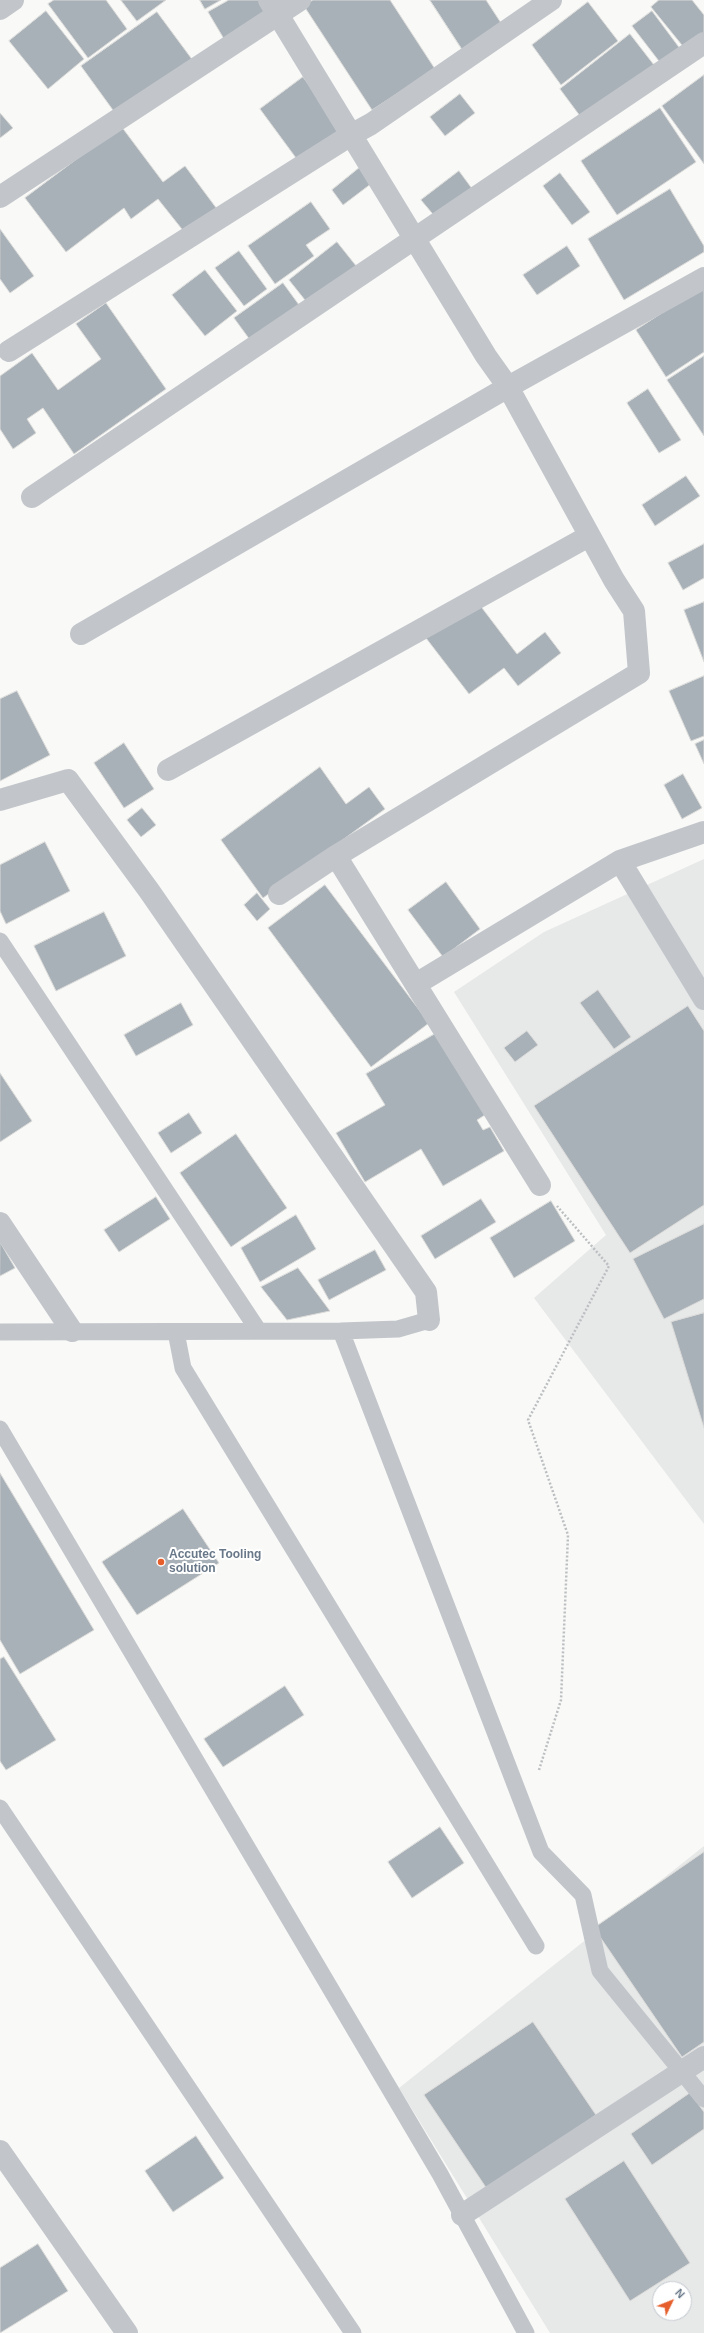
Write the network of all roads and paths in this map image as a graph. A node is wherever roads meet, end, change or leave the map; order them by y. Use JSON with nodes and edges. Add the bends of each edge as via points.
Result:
{"nodes":[{"id":1,"x":13,"y":0,"type":"edge"},
{"id":2,"x":300,"y":0,"type":"edge"},
{"id":3,"x":551,"y":0,"type":"edge"},
{"id":4,"x":274,"y":8,"type":"edge"},
{"id":5,"x":0,"y":9,"type":"edge"},
{"id":6,"x":704,"y":43,"type":"edge"},
{"id":7,"x":351,"y":135,"type":"junction"},
{"id":8,"x":0,"y":197,"type":"edge"},
{"id":9,"x":414,"y":238,"type":"junction"},
{"id":10,"x":704,"y":278,"type":"edge"},
{"id":11,"x":8,"y":351,"type":"dead end"},
{"id":12,"x":508,"y":387,"type":"junction"},
{"id":13,"x":32,"y":497,"type":"dead end"},
{"id":14,"x":590,"y":536,"type":"junction"},
{"id":15,"x":82,"y":634,"type":"dead end"},
{"id":16,"x":168,"y":770,"type":"dead end"},
{"id":17,"x":0,"y":800,"type":"edge"},
{"id":18,"x":704,"y":832,"type":"edge"},
{"id":19,"x":336,"y":856,"type":"junction"},
{"id":20,"x":620,"y":861,"type":"junction"},
{"id":21,"x":279,"y":894,"type":"dead end"},
{"id":22,"x":0,"y":941,"type":"edge"},
{"id":23,"x":416,"y":984,"type":"junction"},
{"id":24,"x":704,"y":999,"type":"edge"},
{"id":25,"x":540,"y":1185,"type":"joint"},
{"id":26,"x":0,"y":1223,"type":"edge"},
{"id":27,"x":429,"y":1320,"type":"joint"},
{"id":28,"x":258,"y":1330,"type":"junction"},
{"id":29,"x":72,"y":1331,"type":"junction"},
{"id":30,"x":341,"y":1331,"type":"junction"},
{"id":31,"x":0,"y":1332,"type":"edge"},
{"id":32,"x":176,"y":1332,"type":"junction"},
{"id":33,"x":0,"y":1429,"type":"edge"},
{"id":34,"x":538,"y":1773,"type":"dead end"},
{"id":35,"x":0,"y":1808,"type":"edge"},
{"id":36,"x":536,"y":1946,"type":"dead end"},
{"id":37,"x":704,"y":2057,"type":"edge"},
{"id":38,"x":682,"y":2072,"type":"junction"},
{"id":39,"x":704,"y":2099,"type":"edge"},
{"id":40,"x":0,"y":2151,"type":"edge"},
{"id":41,"x":462,"y":2215,"type":"junction"},
{"id":42,"x":127,"y":2333,"type":"edge"},
{"id":43,"x":353,"y":2333,"type":"edge"},
{"id":44,"x":526,"y":2333,"type":"edge"}],
"edges":[{"from":1,"to":5,"type":"street"},
{"from":2,"to":4,"type":"street"},
{"from":3,"to":7,"type":"street","via":[[371,124]]},
{"from":4,"to":7,"type":"street"},
{"from":4,"to":8,"type":"street"},
{"from":6,"to":9,"type":"street"},
{"from":7,"to":9,"type":"street"},
{"from":7,"to":11,"type":"street"},
{"from":9,"to":12,"type":"street"},
{"from":9,"to":13,"type":"street"},
{"from":10,"to":12,"type":"street"},
{"from":12,"to":14,"type":"street"},
{"from":12,"to":15,"type":"street"},
{"from":14,"to":16,"type":"street"},
{"from":14,"to":19,"type":"street","via":[[634,611],[639,673]]},
{"from":17,"to":27,"type":"street","via":[[68,780],[150,892],[426,1292]]},
{"from":18,"to":20,"type":"street"},
{"from":19,"to":21,"type":"street"},
{"from":19,"to":23,"type":"street"},
{"from":20,"to":23,"type":"street"},
{"from":20,"to":24,"type":"street"},
{"from":22,"to":28,"type":"lane"},
{"from":23,"to":25,"type":"street"},
{"from":25,"to":34,"type":"path","via":[[609,1266],[528,1420],[568,1535],[560,1700]]},
{"from":26,"to":29,"type":"street"},
{"from":27,"to":30,"type":"lane","via":[[398,1329]]},
{"from":28,"to":30,"type":"lane"},
{"from":28,"to":32,"type":"lane"},
{"from":29,"to":31,"type":"lane"},
{"from":29,"to":32,"type":"lane"},
{"from":30,"to":38,"type":"lane","via":[[541,1852],[583,1895],[600,1971]]},
{"from":32,"to":36,"type":"lane","via":[[183,1368]]},
{"from":33,"to":41,"type":"lane"},
{"from":35,"to":43,"type":"lane"},
{"from":37,"to":38,"type":"street"},
{"from":38,"to":39,"type":"lane"},
{"from":38,"to":41,"type":"street"},
{"from":40,"to":42,"type":"street"},
{"from":41,"to":44,"type":"lane"}]}
